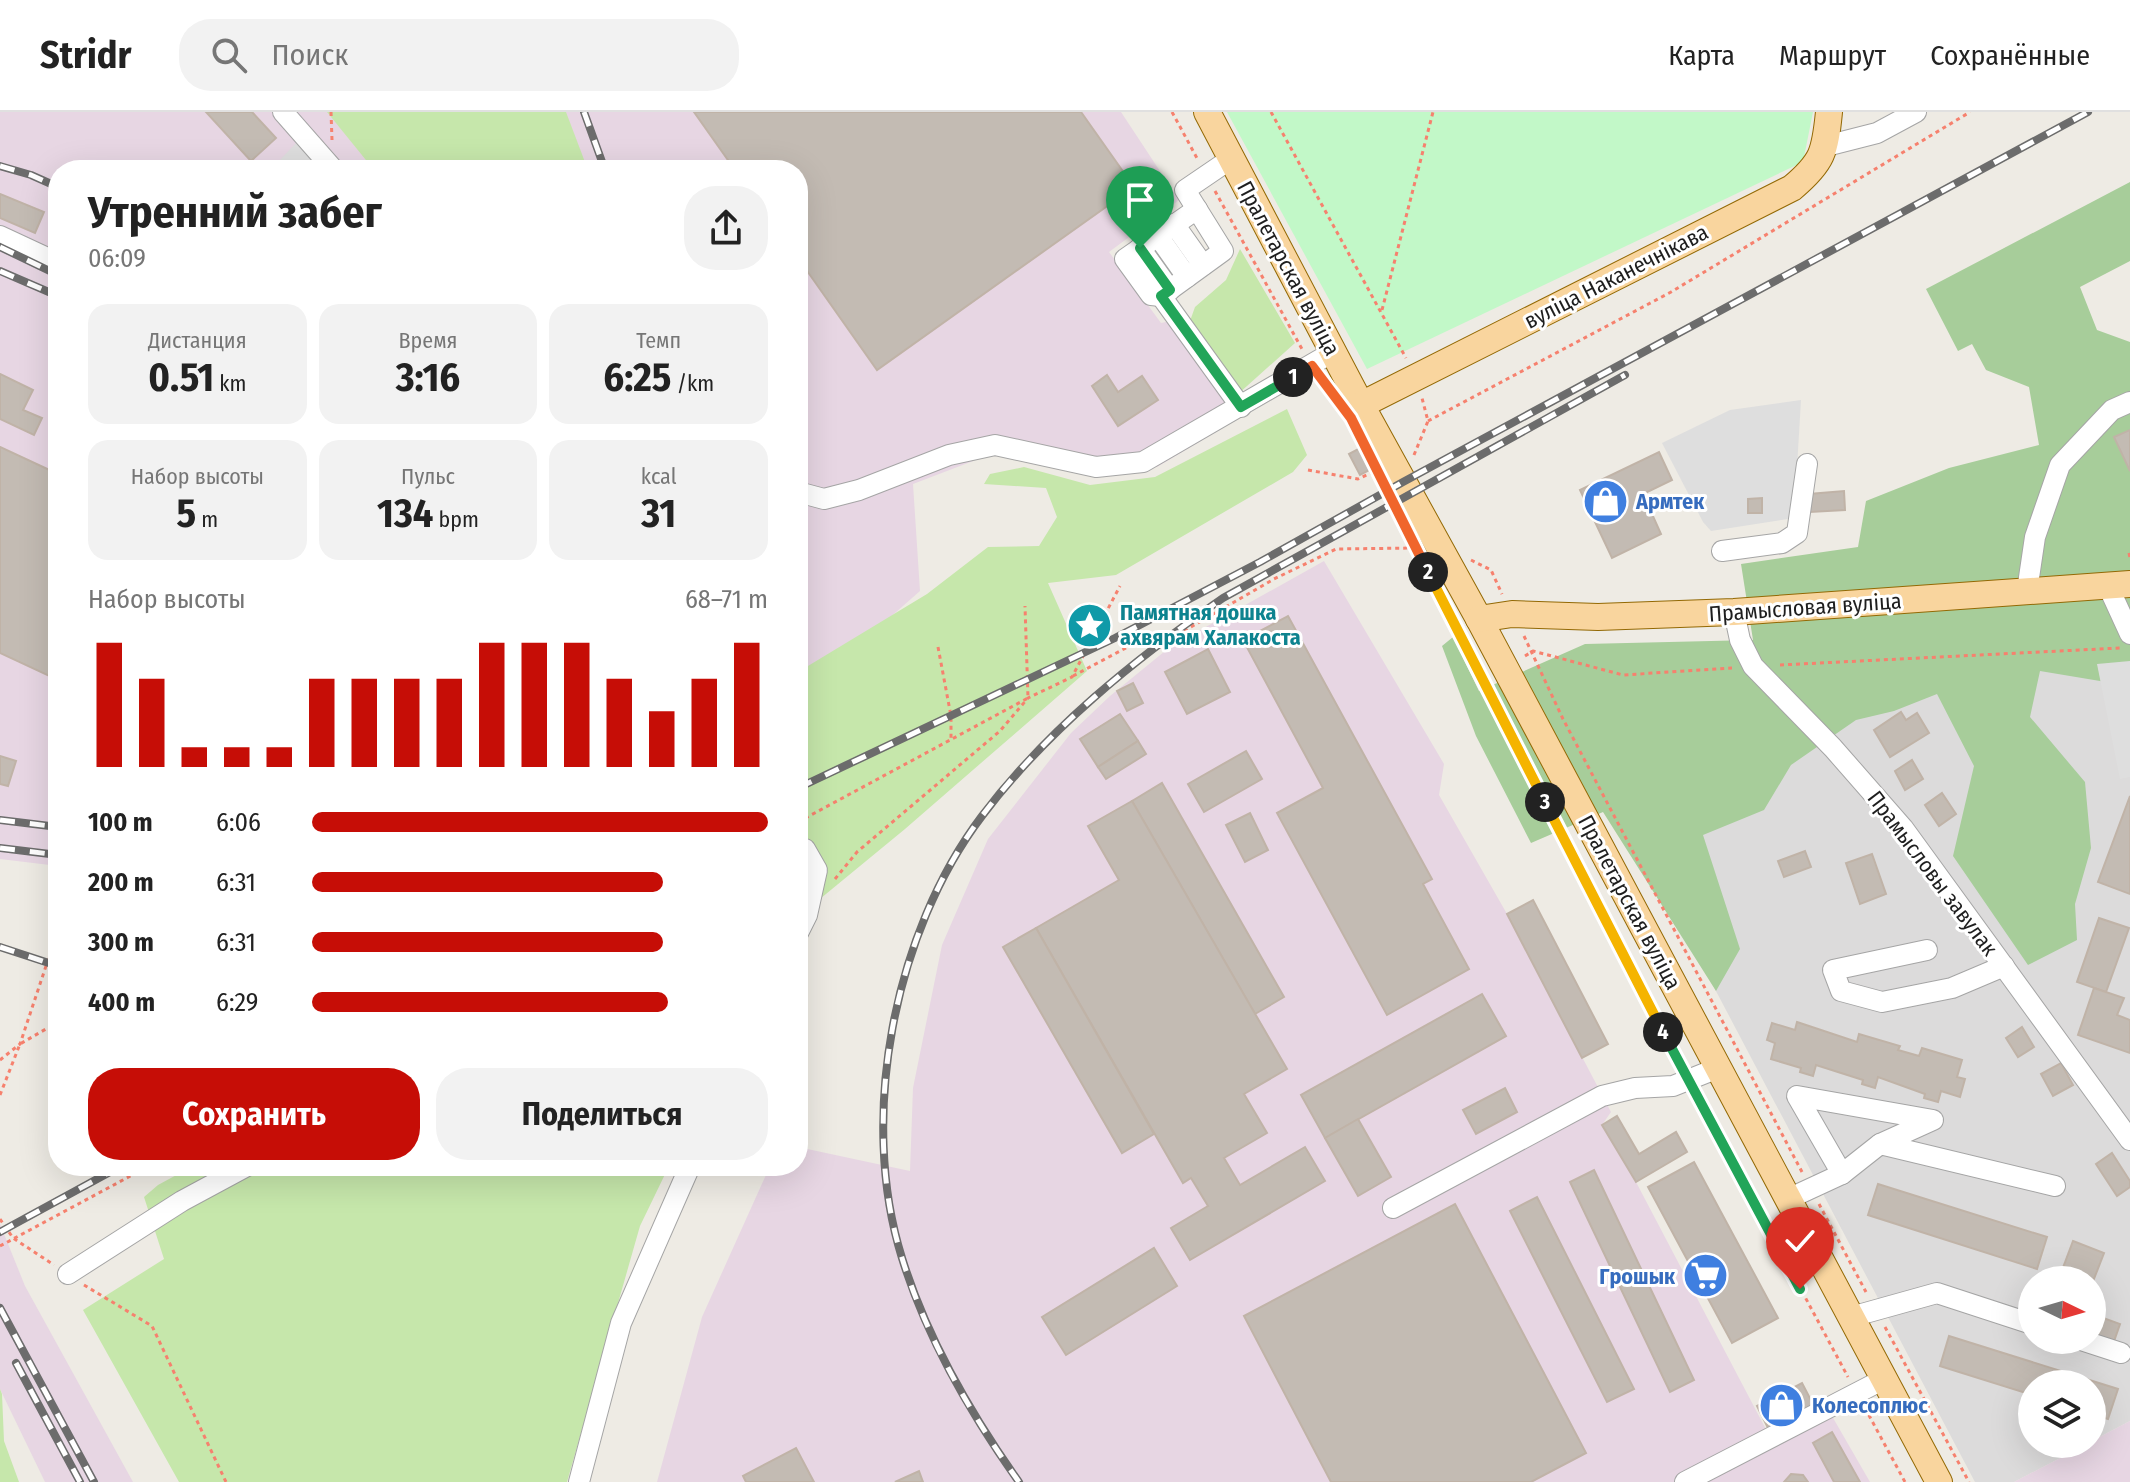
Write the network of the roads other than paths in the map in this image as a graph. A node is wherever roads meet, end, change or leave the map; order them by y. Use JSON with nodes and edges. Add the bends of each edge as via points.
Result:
{"nodes":[{"id":1,"x":283,"y":112,"type":"edge"},
{"id":2,"x":1207,"y":112,"type":"edge"},
{"id":3,"x":1829,"y":112,"type":"edge"},
{"id":4,"x":1916,"y":112,"type":"edge"},
{"id":5,"x":1826,"y":146,"type":"junction"},
{"id":6,"x":1232,"y":158,"type":"junction"},
{"id":7,"x":325,"y":160,"type":"edge"},
{"id":8,"x":1197,"y":209,"type":"junction"},
{"id":9,"x":1166,"y":230,"type":"junction"},
{"id":10,"x":0,"y":236,"type":"edge"},
{"id":11,"x":48,"y":258,"type":"edge"},
{"id":12,"x":1195,"y":271,"type":"junction"},
{"id":13,"x":1165,"y":293,"type":"junction"},
{"id":14,"x":1322,"y":359,"type":"junction"},
{"id":15,"x":2130,"y":402,"type":"edge"},
{"id":16,"x":1361,"y":405,"type":"junction"},
{"id":17,"x":1241,"y":407,"type":"junction"},
{"id":18,"x":1807,"y":464,"type":"dead end"},
{"id":19,"x":808,"y":495,"type":"edge"},
{"id":20,"x":1722,"y":551,"type":"dead end"},
{"id":21,"x":2119,"y":585,"type":"edge"},
{"id":22,"x":2027,"y":591,"type":"junction"},
{"id":23,"x":1734,"y":612,"type":"junction"},
{"id":24,"x":1479,"y":619,"type":"junction"},
{"id":25,"x":2130,"y":634,"type":"edge"},
{"id":26,"x":808,"y":854,"type":"edge"},
{"id":27,"x":808,"y":910,"type":"edge"},
{"id":28,"x":1927,"y":950,"type":"dead end"},
{"id":29,"x":2004,"y":966,"type":"junction"},
{"id":30,"x":1718,"y":1068,"type":"junction"},
{"id":31,"x":2130,"y":1140,"type":"edge"},
{"id":32,"x":1880,"y":1144,"type":"junction"},
{"id":33,"x":1842,"y":1174,"type":"junction"},
{"id":34,"x":228,"y":1176,"type":"edge"},
{"id":35,"x":686,"y":1176,"type":"edge"},
{"id":36,"x":2055,"y":1186,"type":"dead end"},
{"id":37,"x":1800,"y":1194,"type":"junction"},
{"id":38,"x":1393,"y":1208,"type":"dead end"},
{"id":39,"x":68,"y":1274,"type":"road end"},
{"id":40,"x":1863,"y":1313,"type":"junction"},
{"id":41,"x":2018,"y":1319,"type":"edge"},
{"id":42,"x":2106,"y":1348,"type":"edge"},
{"id":43,"x":2121,"y":1353,"type":"dead end"},
{"id":44,"x":1884,"y":1379,"type":"junction"},
{"id":45,"x":579,"y":1482,"type":"edge"},
{"id":46,"x":1685,"y":1482,"type":"edge"},
{"id":47,"x":1939,"y":1482,"type":"edge"}],
"edges":[{"from":1,"to":7,"type":"street"},
{"from":2,"to":6,"type":"main road","name":"Пралетарская вуліца"},
{"from":3,"to":5,"type":"main road"},
{"from":4,"to":5,"type":"street","via":[[1877,133]]},
{"from":5,"to":16,"type":"main road","name":"вуліца Наканечнікава","via":[[1813,170],[1792,188]]},
{"from":6,"to":8,"type":"street","via":[[1185,190]]},
{"from":6,"to":14,"type":"main road","name":"Пралетарская вуліца"},
{"from":8,"to":9,"type":"street"},
{"from":8,"to":12,"type":"street","via":[[1223,251]]},
{"from":9,"to":12,"type":"street"},
{"from":9,"to":13,"type":"street","via":[[1140,248]]},
{"from":10,"to":11,"type":"street"},
{"from":12,"to":13,"type":"street"},
{"from":13,"to":17,"type":"street"},
{"from":14,"to":16,"type":"main road","name":"Пралетарская вуліца"},
{"from":14,"to":17,"type":"street"},
{"from":15,"to":22,"type":"street","via":[[2112,410],[2060,465],[2035,537]]},
{"from":16,"to":24,"type":"main road","name":"Пралетарская вуліца"},
{"from":17,"to":19,"type":"street","via":[[1143,462],[1096,467],[995,445],[949,455],[859,490],[824,499]]},
{"from":18,"to":20,"type":"street","via":[[1797,533],[1782,543]]},
{"from":21,"to":22,"type":"main road","name":"Прамысловая вуліца"},
{"from":21,"to":25,"type":"street"},
{"from":22,"to":23,"type":"main road","name":"Прамысловая вуліца"},
{"from":23,"to":24,"type":"main road","name":"Прамысловая вуліца","via":[[1512,614]]},
{"from":23,"to":29,"type":"street","name":"Прамысловы завулак","via":[[1753,666],[1903,828]]},
{"from":24,"to":30,"type":"main road","name":"Пралетарская вуліца","via":[[1493,673]]},
{"from":26,"to":27,"type":"street","via":[[817,870]]},
{"from":28,"to":29,"type":"street","via":[[1833,970],[1841,991],[1882,1002],[1952,988]]},
{"from":29,"to":31,"type":"street","name":"Прамысловы завулак"},
{"from":30,"to":37,"type":"main road","name":"Пралетарская вуліца"},
{"from":30,"to":38,"type":"street","via":[[1673,1086],[1602,1096]]},
{"from":32,"to":33,"type":"street"},
{"from":32,"to":33,"type":"street","via":[[1933,1120],[1797,1096]]},
{"from":32,"to":36,"type":"street"},
{"from":33,"to":37,"type":"street"},
{"from":34,"to":39,"type":"street"},
{"from":35,"to":45,"type":"street","via":[[621,1323]]},
{"from":37,"to":40,"type":"main road","name":"Пралетарская вуліца"},
{"from":40,"to":41,"type":"street","via":[[1937,1293]]},
{"from":40,"to":44,"type":"main road","name":"Пралетарская вуліца"},
{"from":42,"to":43,"type":"street"},
{"from":44,"to":46,"type":"street"},
{"from":44,"to":47,"type":"main road","name":"Пралетарская вуліца"}]}
